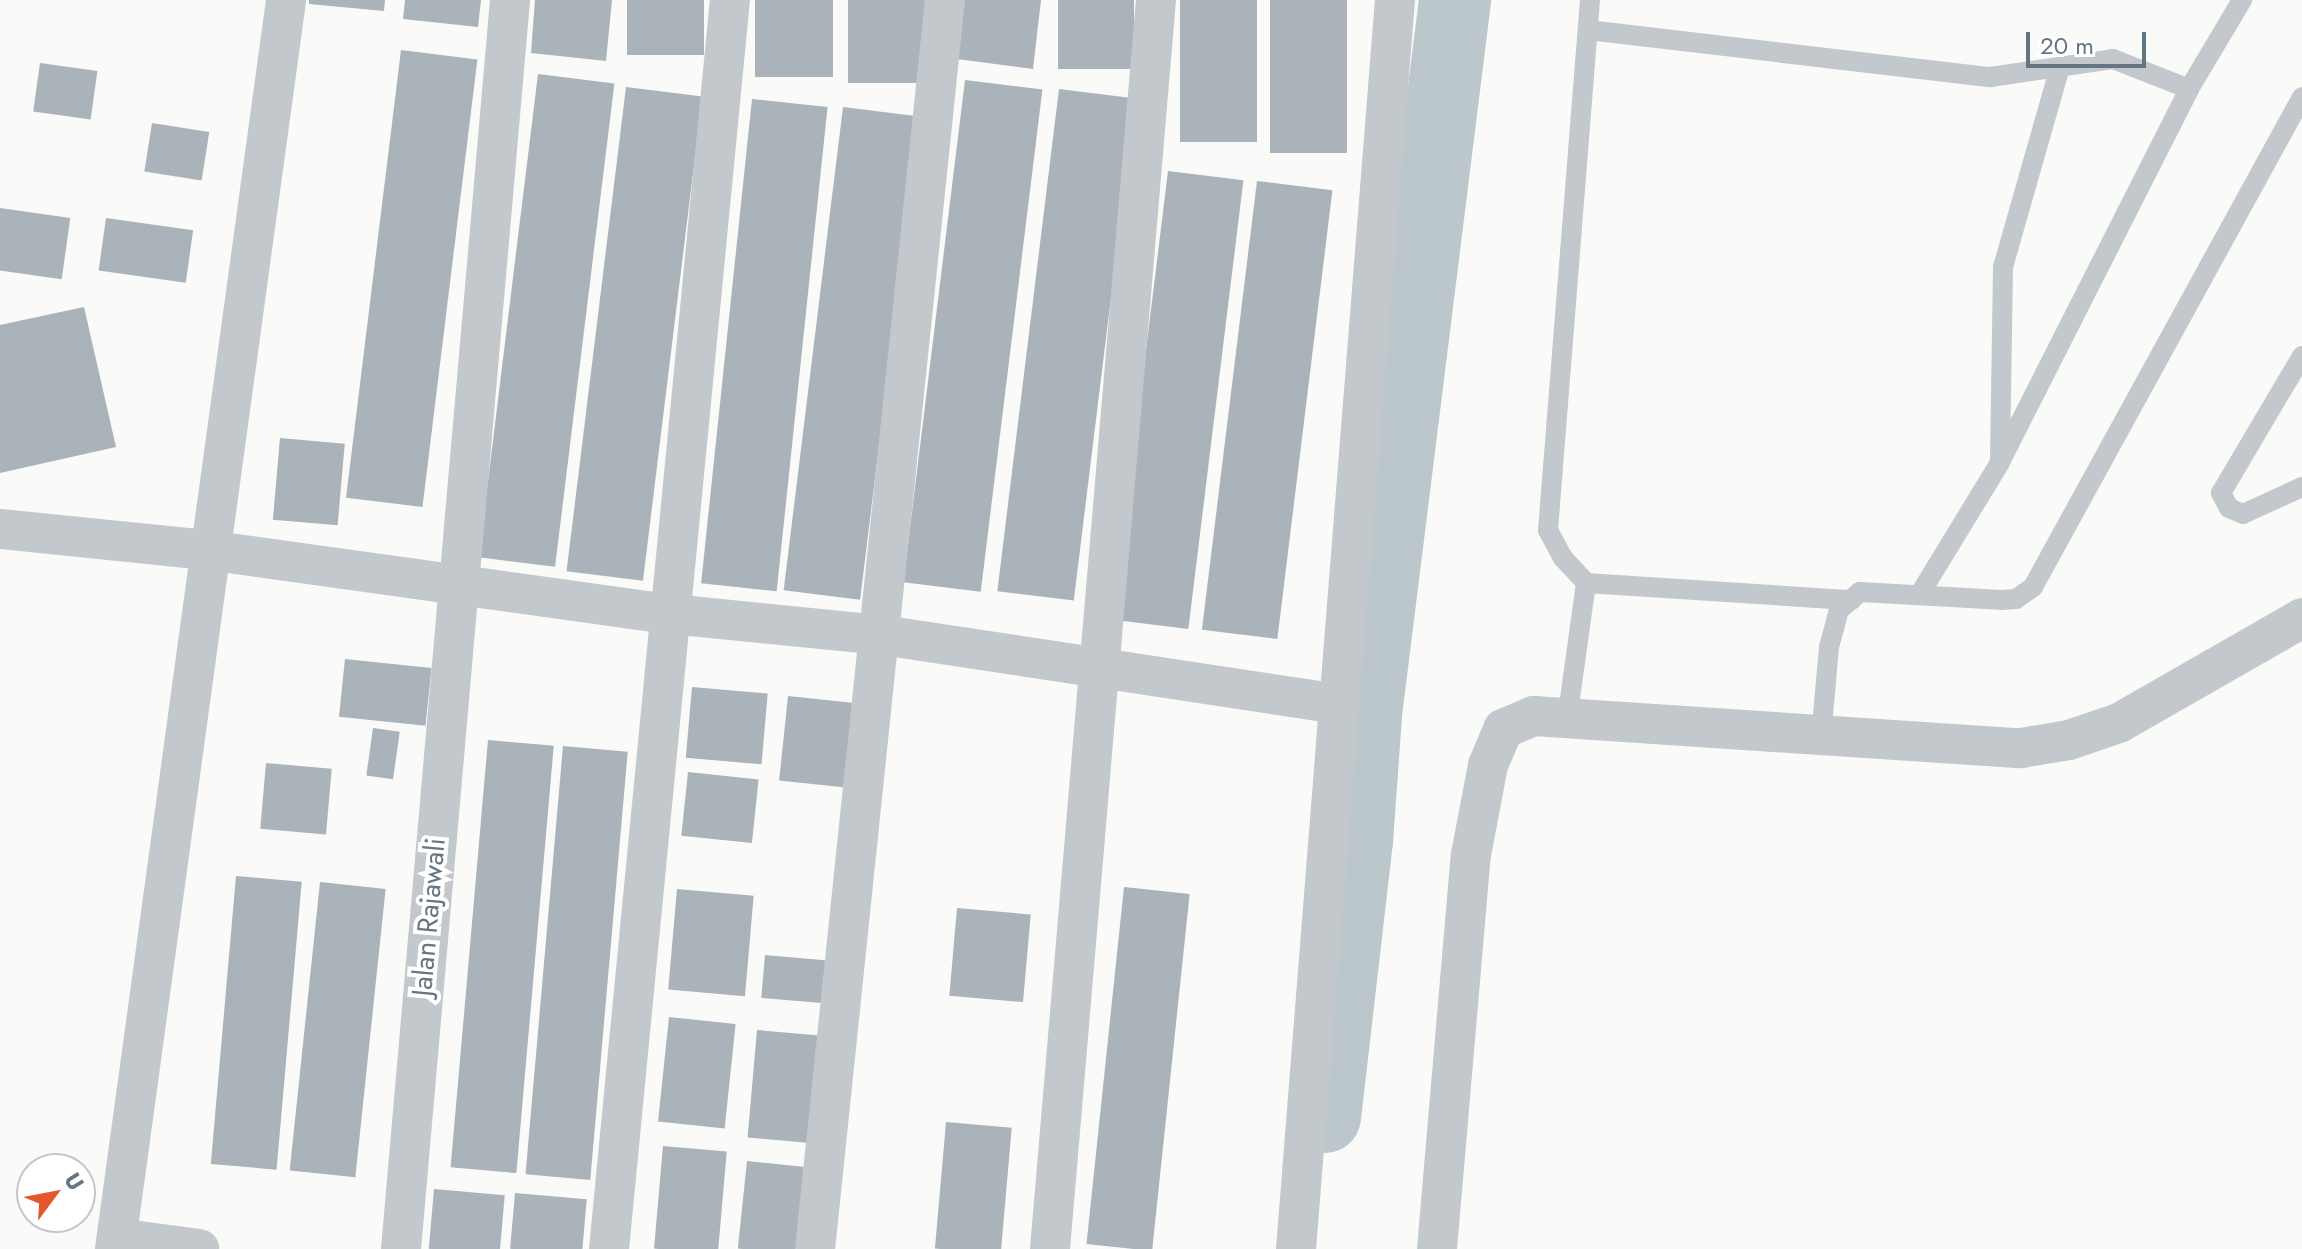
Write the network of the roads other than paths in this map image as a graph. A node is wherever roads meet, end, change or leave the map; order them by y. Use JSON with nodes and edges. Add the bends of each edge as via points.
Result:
{"nodes":[{"id":1,"x":286,"y":0,"type":"edge"},
{"id":2,"x":510,"y":0,"type":"edge"},
{"id":3,"x":730,"y":0,"type":"edge"},
{"id":4,"x":945,"y":0,"type":"edge"},
{"id":5,"x":1156,"y":0,"type":"edge"},
{"id":6,"x":1395,"y":0,"type":"edge"},
{"id":7,"x":1590,"y":0,"type":"edge"},
{"id":8,"x":2242,"y":0,"type":"edge"},
{"id":9,"x":1588,"y":30,"type":"junction"},
{"id":10,"x":2060,"y":67,"type":"junction"},
{"id":11,"x":2189,"y":89,"type":"junction"},
{"id":12,"x":2302,"y":97,"type":"edge"},
{"id":13,"x":2302,"y":356,"type":"edge"},
{"id":14,"x":1999,"y":464,"type":"junction"},
{"id":15,"x":2302,"y":487,"type":"edge"},
{"id":16,"x":0,"y":529,"type":"edge"},
{"id":17,"x":207,"y":550,"type":"junction"},
{"id":18,"x":1586,"y":583,"type":"junction"},
{"id":19,"x":458,"y":585,"type":"junction"},
{"id":20,"x":1921,"y":592,"type":"junction"},
{"id":21,"x":1851,"y":600,"type":"junction"},
{"id":22,"x":671,"y":614,"type":"junction"},
{"id":23,"x":2302,"y":618,"type":"edge"},
{"id":24,"x":882,"y":635,"type":"junction"},
{"id":25,"x":1103,"y":667,"type":"junction"},
{"id":26,"x":1336,"y":704,"type":"junction"},
{"id":27,"x":1567,"y":720,"type":"junction"},
{"id":28,"x":1821,"y":724,"type":"junction"},
{"id":29,"x":116,"y":1244,"type":"edge"},
{"id":30,"x":199,"y":1249,"type":"edge"},
{"id":31,"x":401,"y":1249,"type":"edge"},
{"id":32,"x":609,"y":1249,"type":"edge"},
{"id":33,"x":815,"y":1249,"type":"edge"},
{"id":34,"x":1050,"y":1249,"type":"edge"},
{"id":35,"x":1296,"y":1249,"type":"edge"},
{"id":36,"x":1437,"y":1249,"type":"edge"}],
"edges":[{"from":1,"to":17,"type":"street"},
{"from":2,"to":19,"type":"street","name":"Jalan Rajawali"},
{"from":3,"to":22,"type":"street"},
{"from":4,"to":24,"type":"street"},
{"from":5,"to":25,"type":"street"},
{"from":6,"to":26,"type":"street"},
{"from":7,"to":9,"type":"lane"},
{"from":8,"to":11,"type":"lane"},
{"from":9,"to":10,"type":"lane","via":[[1990,77]]},
{"from":9,"to":18,"type":"lane","via":[[1548,530],[1563,558]]},
{"from":10,"to":11,"type":"lane","via":[[2113,59]]},
{"from":10,"to":14,"type":"lane","via":[[2003,267]]},
{"from":11,"to":14,"type":"lane"},
{"from":12,"to":20,"type":"lane","via":[[2033,587],[2016,599],[2001,600]]},
{"from":13,"to":15,"type":"lane","via":[[2221,493],[2229,508],[2243,514]]},
{"from":14,"to":20,"type":"lane"},
{"from":16,"to":17,"type":"street"},
{"from":17,"to":19,"type":"street"},
{"from":17,"to":29,"type":"street"},
{"from":18,"to":21,"type":"lane"},
{"from":18,"to":27,"type":"lane"},
{"from":19,"to":22,"type":"street"},
{"from":19,"to":31,"type":"street","name":"Jalan Rajawali"},
{"from":20,"to":21,"type":"lane","via":[[1860,592]]},
{"from":21,"to":28,"type":"lane","via":[[1839,610]]},
{"from":22,"to":24,"type":"street"},
{"from":22,"to":32,"type":"street"},
{"from":23,"to":28,"type":"street","via":[[2119,723],[2069,740],[2021,748]]},
{"from":24,"to":25,"type":"street"},
{"from":24,"to":33,"type":"street"},
{"from":25,"to":26,"type":"street"},
{"from":25,"to":34,"type":"street"},
{"from":26,"to":35,"type":"street"},
{"from":27,"to":28,"type":"street"},
{"from":27,"to":36,"type":"street","via":[[1534,716],[1503,729],[1488,765],[1471,855]]},
{"from":29,"to":30,"type":"street"}]}
